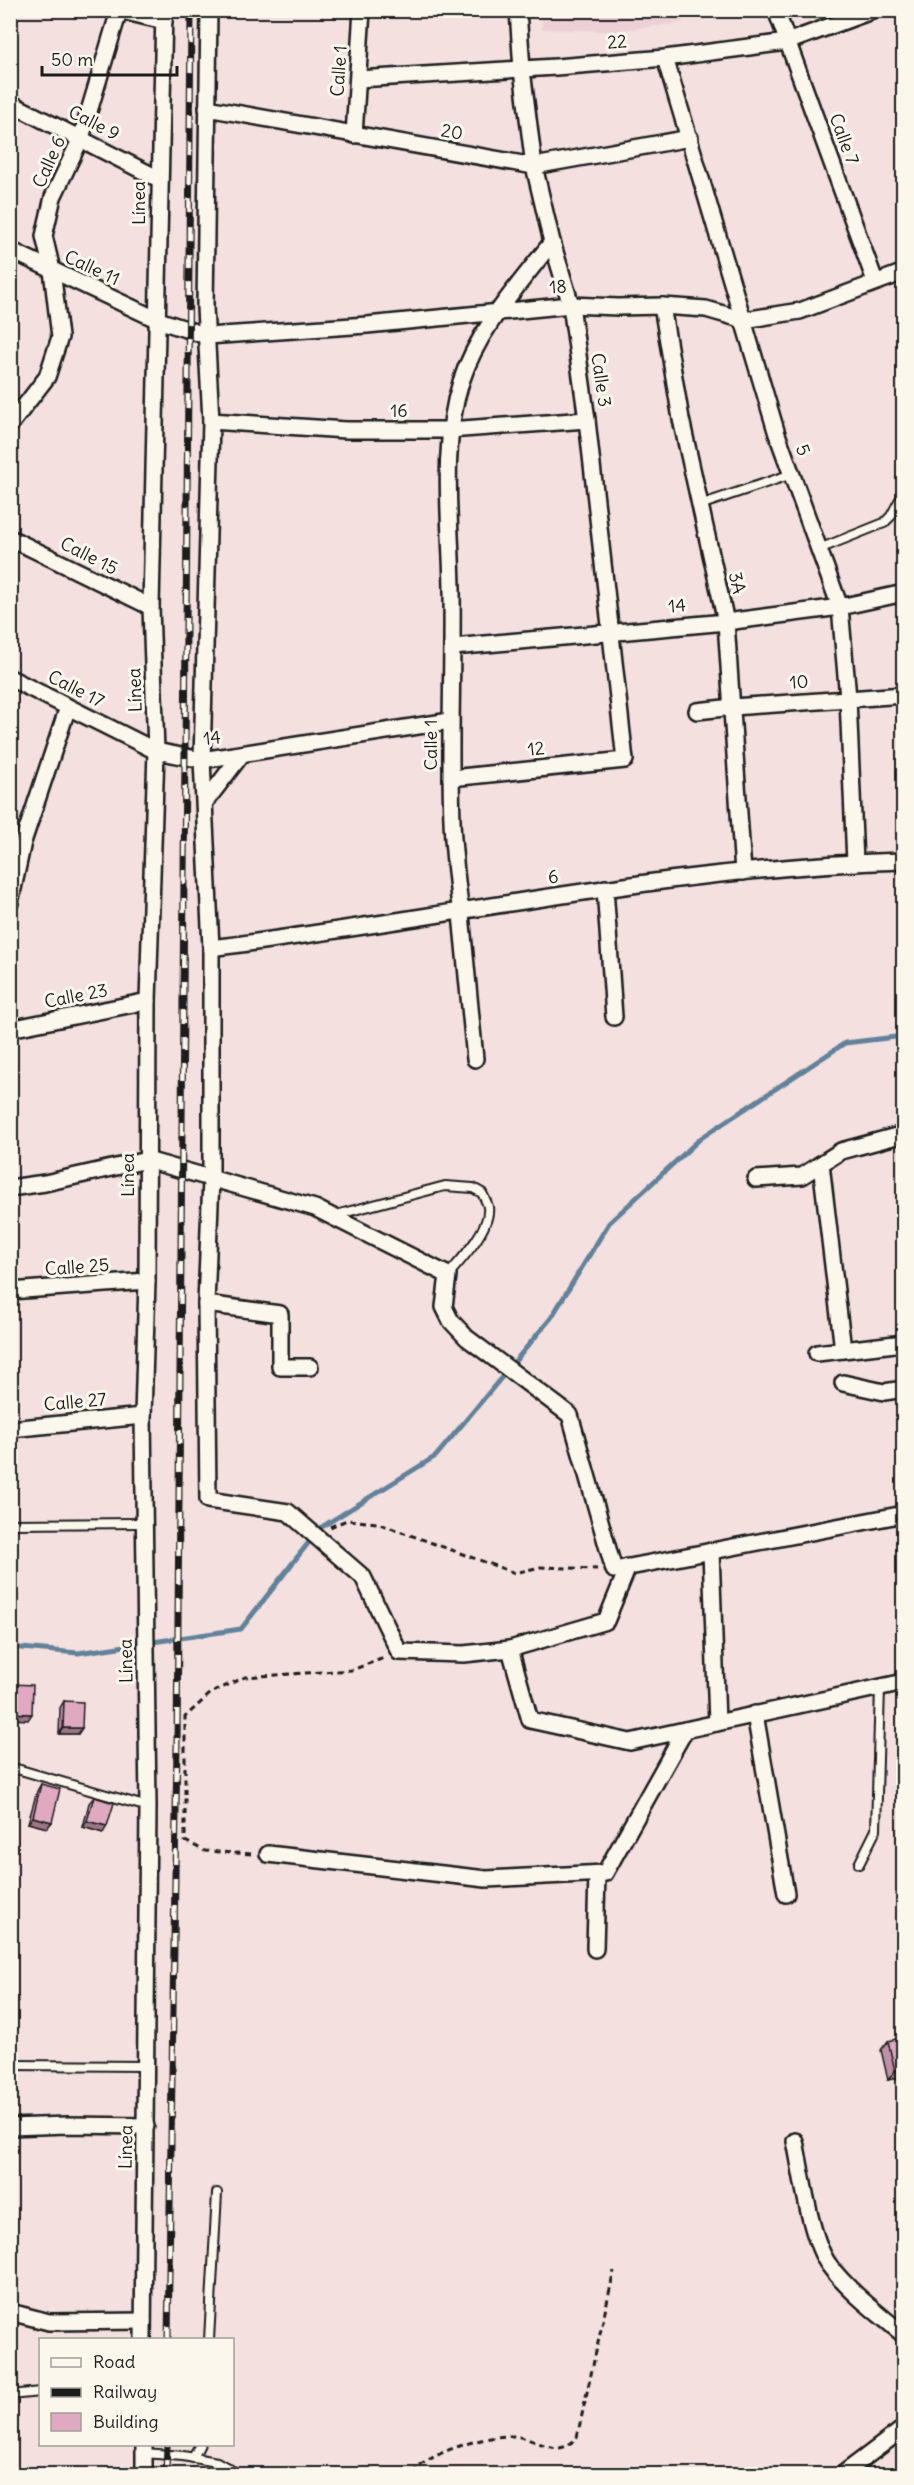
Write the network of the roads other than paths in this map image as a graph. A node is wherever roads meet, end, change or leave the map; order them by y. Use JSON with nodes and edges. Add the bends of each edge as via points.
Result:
{"nodes":[{"id":1,"x":209,"y":10,"type":"edge"},
{"id":2,"x":362,"y":10,"type":"edge"},
{"id":3,"x":518,"y":10,"type":"edge"},
{"id":4,"x":776,"y":10,"type":"edge"},
{"id":5,"x":874,"y":10,"type":"edge"},
{"id":6,"x":118,"y":11,"type":"edge"},
{"id":7,"x":164,"y":16,"type":"edge"},
{"id":8,"x":787,"y":42,"type":"junction"},
{"id":9,"x":665,"y":58,"type":"junction"},
{"id":10,"x":522,"y":70,"type":"junction"},
{"id":11,"x":358,"y":79,"type":"junction"},
{"id":12,"x":10,"y":103,"type":"edge"},
{"id":13,"x":207,"y":108,"type":"junction"},
{"id":14,"x":354,"y":135,"type":"junction"},
{"id":15,"x":81,"y":138,"type":"junction"},
{"id":16,"x":690,"y":138,"type":"junction"},
{"id":17,"x":534,"y":166,"type":"junction"},
{"id":18,"x":159,"y":179,"type":"junction"},
{"id":19,"x":552,"y":242,"type":"junction"},
{"id":20,"x":10,"y":250,"type":"edge"},
{"id":21,"x":52,"y":270,"type":"junction"},
{"id":22,"x":903,"y":272,"type":"edge"},
{"id":23,"x":875,"y":281,"type":"junction"},
{"id":24,"x":571,"y":305,"type":"junction"},
{"id":25,"x":662,"y":306,"type":"junction"},
{"id":26,"x":497,"y":313,"type":"junction"},
{"id":27,"x":158,"y":320,"type":"junction"},
{"id":28,"x":744,"y":320,"type":"junction"},
{"id":29,"x":207,"y":336,"type":"junction"},
{"id":30,"x":587,"y":420,"type":"junction"},
{"id":31,"x":211,"y":421,"type":"junction"},
{"id":32,"x":10,"y":425,"type":"edge"},
{"id":33,"x":449,"y":430,"type":"junction"},
{"id":34,"x":792,"y":474,"type":"junction"},
{"id":35,"x":899,"y":501,"type":"dead end"},
{"id":36,"x":700,"y":505,"type":"junction"},
{"id":37,"x":10,"y":538,"type":"edge"},
{"id":38,"x":819,"y":550,"type":"junction"},
{"id":39,"x":903,"y":593,"type":"edge"},
{"id":40,"x":152,"y":607,"type":"junction"},
{"id":41,"x":840,"y":607,"type":"junction"},
{"id":42,"x":726,"y":622,"type":"junction"},
{"id":43,"x":610,"y":631,"type":"junction"},
{"id":44,"x":453,"y":647,"type":"junction"},
{"id":45,"x":10,"y":678,"type":"edge"},
{"id":46,"x":903,"y":694,"type":"edge"},
{"id":47,"x":848,"y":698,"type":"junction"},
{"id":48,"x":68,"y":707,"type":"junction"},
{"id":49,"x":733,"y":707,"type":"junction"},
{"id":50,"x":697,"y":711,"type":"dead end"},
{"id":51,"x":450,"y":721,"type":"junction"},
{"id":52,"x":156,"y":751,"type":"junction"},
{"id":53,"x":242,"y":754,"type":"junction"},
{"id":54,"x":202,"y":760,"type":"junction"},
{"id":55,"x":625,"y":760,"type":"joint"},
{"id":56,"x":451,"y":778,"type":"junction"},
{"id":57,"x":206,"y":801,"type":"junction"},
{"id":58,"x":903,"y":861,"type":"edge"},
{"id":59,"x":855,"y":863,"type":"junction"},
{"id":60,"x":743,"y":872,"type":"junction"},
{"id":61,"x":605,"y":888,"type":"junction"},
{"id":62,"x":10,"y":903,"type":"edge"},
{"id":63,"x":460,"y":912,"type":"junction"},
{"id":64,"x":211,"y":948,"type":"junction"},
{"id":65,"x":148,"y":1001,"type":"junction"},
{"id":66,"x":614,"y":1017,"type":"dead end"},
{"id":67,"x":10,"y":1029,"type":"edge"},
{"id":68,"x":475,"y":1059,"type":"dead end"},
{"id":69,"x":903,"y":1134,"type":"edge"},
{"id":70,"x":147,"y":1160,"type":"junction"},
{"id":71,"x":821,"y":1164,"type":"junction"},
{"id":72,"x":211,"y":1179,"type":"junction"},
{"id":73,"x":756,"y":1179,"type":"dead end"},
{"id":74,"x":10,"y":1188,"type":"edge"},
{"id":75,"x":330,"y":1216,"type":"junction"},
{"id":76,"x":448,"y":1275,"type":"junction"},
{"id":77,"x":147,"y":1281,"type":"junction"},
{"id":78,"x":10,"y":1291,"type":"edge"},
{"id":79,"x":206,"y":1304,"type":"junction"},
{"id":80,"x":903,"y":1343,"type":"edge"},
{"id":81,"x":843,"y":1350,"type":"junction"},
{"id":82,"x":817,"y":1353,"type":"dead end"},
{"id":83,"x":310,"y":1367,"type":"dead end"},
{"id":84,"x":843,"y":1383,"type":"dead end"},
{"id":85,"x":903,"y":1389,"type":"edge"},
{"id":86,"x":143,"y":1416,"type":"junction"},
{"id":87,"x":10,"y":1429,"type":"edge"},
{"id":88,"x":903,"y":1514,"type":"edge"},
{"id":89,"x":144,"y":1523,"type":"junction"},
{"id":90,"x":10,"y":1524,"type":"edge"},
{"id":91,"x":711,"y":1551,"type":"junction"},
{"id":92,"x":621,"y":1569,"type":"junction"},
{"id":93,"x":510,"y":1650,"type":"junction"},
{"id":94,"x":903,"y":1682,"type":"edge"},
{"id":95,"x":880,"y":1687,"type":"junction"},
{"id":96,"x":755,"y":1714,"type":"junction"},
{"id":97,"x":717,"y":1723,"type":"junction"},
{"id":98,"x":685,"y":1730,"type":"junction"},
{"id":99,"x":10,"y":1767,"type":"edge"},
{"id":100,"x":148,"y":1807,"type":"junction"},
{"id":101,"x":268,"y":1854,"type":"road end"},
{"id":102,"x":859,"y":1864,"type":"dead end"},
{"id":103,"x":597,"y":1874,"type":"junction"},
{"id":104,"x":786,"y":1894,"type":"dead end"},
{"id":105,"x":595,"y":1949,"type":"dead end"},
{"id":106,"x":10,"y":2065,"type":"edge"},
{"id":107,"x":146,"y":2066,"type":"junction"},
{"id":108,"x":146,"y":2126,"type":"junction"},
{"id":109,"x":10,"y":2127,"type":"edge"},
{"id":110,"x":795,"y":2141,"type":"dead end"},
{"id":111,"x":217,"y":2193,"type":"dead end"},
{"id":112,"x":10,"y":2312,"type":"edge"},
{"id":113,"x":143,"y":2321,"type":"junction"},
{"id":114,"x":903,"y":2335,"type":"edge"},
{"id":115,"x":143,"y":2338,"type":"edge"},
{"id":116,"x":209,"y":2338,"type":"edge"},
{"id":117,"x":39,"y":2392,"type":"edge"},
{"id":118,"x":10,"y":2395,"type":"edge"},
{"id":119,"x":903,"y":2428,"type":"edge"},
{"id":120,"x":200,"y":2446,"type":"edge"},
{"id":121,"x":144,"y":2449,"type":"edge"},
{"id":122,"x":194,"y":2458,"type":"junction"},
{"id":123,"x":144,"y":2475,"type":"edge"},
{"id":124,"x":238,"y":2475,"type":"edge"},
{"id":125,"x":843,"y":2475,"type":"edge"}],
"edges":[{"from":1,"to":13,"type":"street"},
{"from":2,"to":11,"type":"street","name":"Calle 1"},
{"from":3,"to":10,"type":"street","name":"Calle 3"},
{"from":4,"to":8,"type":"street","name":"Calle 7"},
{"from":5,"to":8,"type":"street","name":"22"},
{"from":6,"to":7,"type":"street"},
{"from":6,"to":15,"type":"street","name":"Calle 6"},
{"from":7,"to":18,"type":"street","name":"Línea"},
{"from":8,"to":9,"type":"street","name":"22"},
{"from":8,"to":23,"type":"street","name":"Calle 7"},
{"from":9,"to":10,"type":"street","name":"22"},
{"from":9,"to":16,"type":"street","name":"5"},
{"from":10,"to":11,"type":"street","name":"22"},
{"from":10,"to":17,"type":"street","name":"Calle 3"},
{"from":11,"to":14,"type":"street","name":"Calle 1"},
{"from":12,"to":15,"type":"street","name":"Calle 9"},
{"from":13,"to":14,"type":"street","name":"20"},
{"from":13,"to":29,"type":"street"},
{"from":14,"to":17,"type":"street","name":"20"},
{"from":15,"to":18,"type":"street","name":"Calle 9"},
{"from":15,"to":21,"type":"street","name":"Calle 6","via":[[53,197],[44,236]]},
{"from":16,"to":17,"type":"street","name":"20"},
{"from":16,"to":28,"type":"street","name":"5"},
{"from":17,"to":19,"type":"street","name":"Calle 3"},
{"from":18,"to":27,"type":"street","name":"Línea"},
{"from":19,"to":24,"type":"street","name":"Calle 3"},
{"from":19,"to":26,"type":"street","name":"Calle 1"},
{"from":20,"to":21,"type":"street","name":"Calle 11"},
{"from":21,"to":27,"type":"street","name":"Calle 11"},
{"from":21,"to":32,"type":"street","name":"Calle 6","via":[[60,337],[47,377]]},
{"from":22,"to":23,"type":"street","name":"18"},
{"from":23,"to":28,"type":"street","name":"18","via":[[800,311]]},
{"from":24,"to":25,"type":"street","name":"18"},
{"from":24,"to":26,"type":"street","name":"18"},
{"from":24,"to":30,"type":"street","name":"Calle 3"},
{"from":25,"to":28,"type":"street","name":"18","via":[[706,309]]},
{"from":25,"to":36,"type":"street","name":"3A"},
{"from":26,"to":29,"type":"street","name":"18"},
{"from":26,"to":33,"type":"street","name":"Calle 1","via":[[462,379]]},
{"from":27,"to":29,"type":"street","name":"Calle 11"},
{"from":27,"to":40,"type":"street","name":"Línea"},
{"from":28,"to":34,"type":"street","name":"5"},
{"from":29,"to":31,"type":"street"},
{"from":30,"to":33,"type":"street","name":"16"},
{"from":30,"to":43,"type":"street","name":"Calle 3"},
{"from":31,"to":33,"type":"street","name":"16","via":[[346,430]]},
{"from":31,"to":54,"type":"street"},
{"from":33,"to":44,"type":"street","name":"Calle 1"},
{"from":34,"to":36,"type":"lane"},
{"from":34,"to":38,"type":"street","name":"5"},
{"from":35,"to":38,"type":"lane","via":[[884,523]]},
{"from":36,"to":42,"type":"street","name":"3A"},
{"from":37,"to":40,"type":"street","name":"Calle 15"},
{"from":38,"to":41,"type":"street","name":"5"},
{"from":39,"to":41,"type":"street","name":"14"},
{"from":40,"to":52,"type":"street","name":"Línea"},
{"from":41,"to":42,"type":"street","name":"14"},
{"from":41,"to":47,"type":"street","name":"5"},
{"from":42,"to":43,"type":"street","name":"14"},
{"from":42,"to":49,"type":"street","name":"3A"},
{"from":43,"to":44,"type":"street","name":"14"},
{"from":43,"to":55,"type":"street","name":"Calle 3"},
{"from":44,"to":51,"type":"street","name":"Calle 1"},
{"from":45,"to":48,"type":"street","name":"Calle 17"},
{"from":46,"to":47,"type":"street","name":"10"},
{"from":47,"to":49,"type":"street","name":"10"},
{"from":47,"to":59,"type":"street","name":"5"},
{"from":48,"to":52,"type":"street","name":"Calle 17"},
{"from":48,"to":62,"type":"street","via":[[23,842]]},
{"from":49,"to":50,"type":"street","name":"10"},
{"from":49,"to":60,"type":"street","name":"3A"},
{"from":51,"to":53,"type":"street","name":"14"},
{"from":51,"to":56,"type":"street","name":"Calle 1"},
{"from":52,"to":54,"type":"street","name":"14"},
{"from":52,"to":65,"type":"street","name":"Línea"},
{"from":53,"to":54,"type":"street","name":"14"},
{"from":53,"to":57,"type":"street"},
{"from":54,"to":57,"type":"street"},
{"from":55,"to":56,"type":"street","name":"12"},
{"from":56,"to":63,"type":"street","name":"Calle 1","via":[[454,874]]},
{"from":57,"to":64,"type":"street"},
{"from":58,"to":59,"type":"street","name":"6"},
{"from":59,"to":60,"type":"street","name":"6"},
{"from":60,"to":61,"type":"street","name":"6"},
{"from":61,"to":63,"type":"street","name":"6"},
{"from":61,"to":66,"type":"street"},
{"from":63,"to":64,"type":"street","name":"6"},
{"from":63,"to":68,"type":"street","name":"Calle 1"},
{"from":64,"to":72,"type":"street"},
{"from":65,"to":67,"type":"street","name":"Calle 23"},
{"from":65,"to":70,"type":"street","name":"Línea"},
{"from":69,"to":71,"type":"street","via":[[841,1151]]},
{"from":70,"to":72,"type":"street"},
{"from":70,"to":74,"type":"street"},
{"from":70,"to":77,"type":"street","name":"Línea"},
{"from":71,"to":73,"type":"street","via":[[802,1176]]},
{"from":71,"to":81,"type":"street"},
{"from":72,"to":75,"type":"street","via":[[315,1208]]},
{"from":72,"to":79,"type":"street"},
{"from":75,"to":76,"type":"street"},
{"from":75,"to":76,"type":"lane","via":[[445,1186],[473,1188],[482,1193],[488,1208],[472,1248]]},
{"from":76,"to":92,"type":"street","via":[[444,1306],[451,1321],[467,1338],[570,1415]]},
{"from":77,"to":78,"type":"street","name":"Calle 25"},
{"from":77,"to":86,"type":"street","name":"Línea"},
{"from":79,"to":83,"type":"street","via":[[280,1314],[280,1367]]},
{"from":79,"to":93,"type":"street","via":[[208,1500],[288,1512],[363,1576],[399,1652],[464,1654]]},
{"from":80,"to":81,"type":"street"},
{"from":81,"to":82,"type":"street"},
{"from":84,"to":85,"type":"street","via":[[884,1392]]},
{"from":86,"to":87,"type":"street","name":"Calle 27"},
{"from":86,"to":89,"type":"street","name":"Línea"},
{"from":88,"to":91,"type":"street"},
{"from":89,"to":90,"type":"lane"},
{"from":89,"to":100,"type":"street","name":"Línea"},
{"from":91,"to":92,"type":"street"},
{"from":91,"to":97,"type":"street"},
{"from":92,"to":93,"type":"street","via":[[606,1621]]},
{"from":93,"to":98,"type":"street","via":[[530,1720],[630,1742]]},
{"from":94,"to":95,"type":"street"},
{"from":95,"to":96,"type":"street"},
{"from":95,"to":102,"type":"lane","via":[[876,1830]]},
{"from":96,"to":97,"type":"street"},
{"from":96,"to":104,"type":"street"},
{"from":97,"to":98,"type":"street"},
{"from":98,"to":103,"type":"street","via":[[604,1873]]},
{"from":99,"to":100,"type":"lane"},
{"from":100,"to":107,"type":"street","name":"Línea"},
{"from":101,"to":103,"type":"street","via":[[486,1879]]},
{"from":103,"to":105,"type":"street"},
{"from":106,"to":107,"type":"lane"},
{"from":107,"to":108,"type":"street","name":"Línea"},
{"from":108,"to":109,"type":"street"},
{"from":108,"to":113,"type":"street","name":"Línea"},
{"from":110,"to":114,"type":"street","via":[[817,2237],[829,2265]]},
{"from":111,"to":116,"type":"lane"},
{"from":112,"to":113,"type":"street","via":[[49,2322]]},
{"from":113,"to":115,"type":"street","name":"Línea"},
{"from":117,"to":118,"type":"lane"},
{"from":119,"to":125,"type":"street"},
{"from":120,"to":122,"type":"lane"},
{"from":121,"to":122,"type":"lane"},
{"from":121,"to":123,"type":"street"},
{"from":122,"to":124,"type":"lane","via":[[217,2462]]}]}
